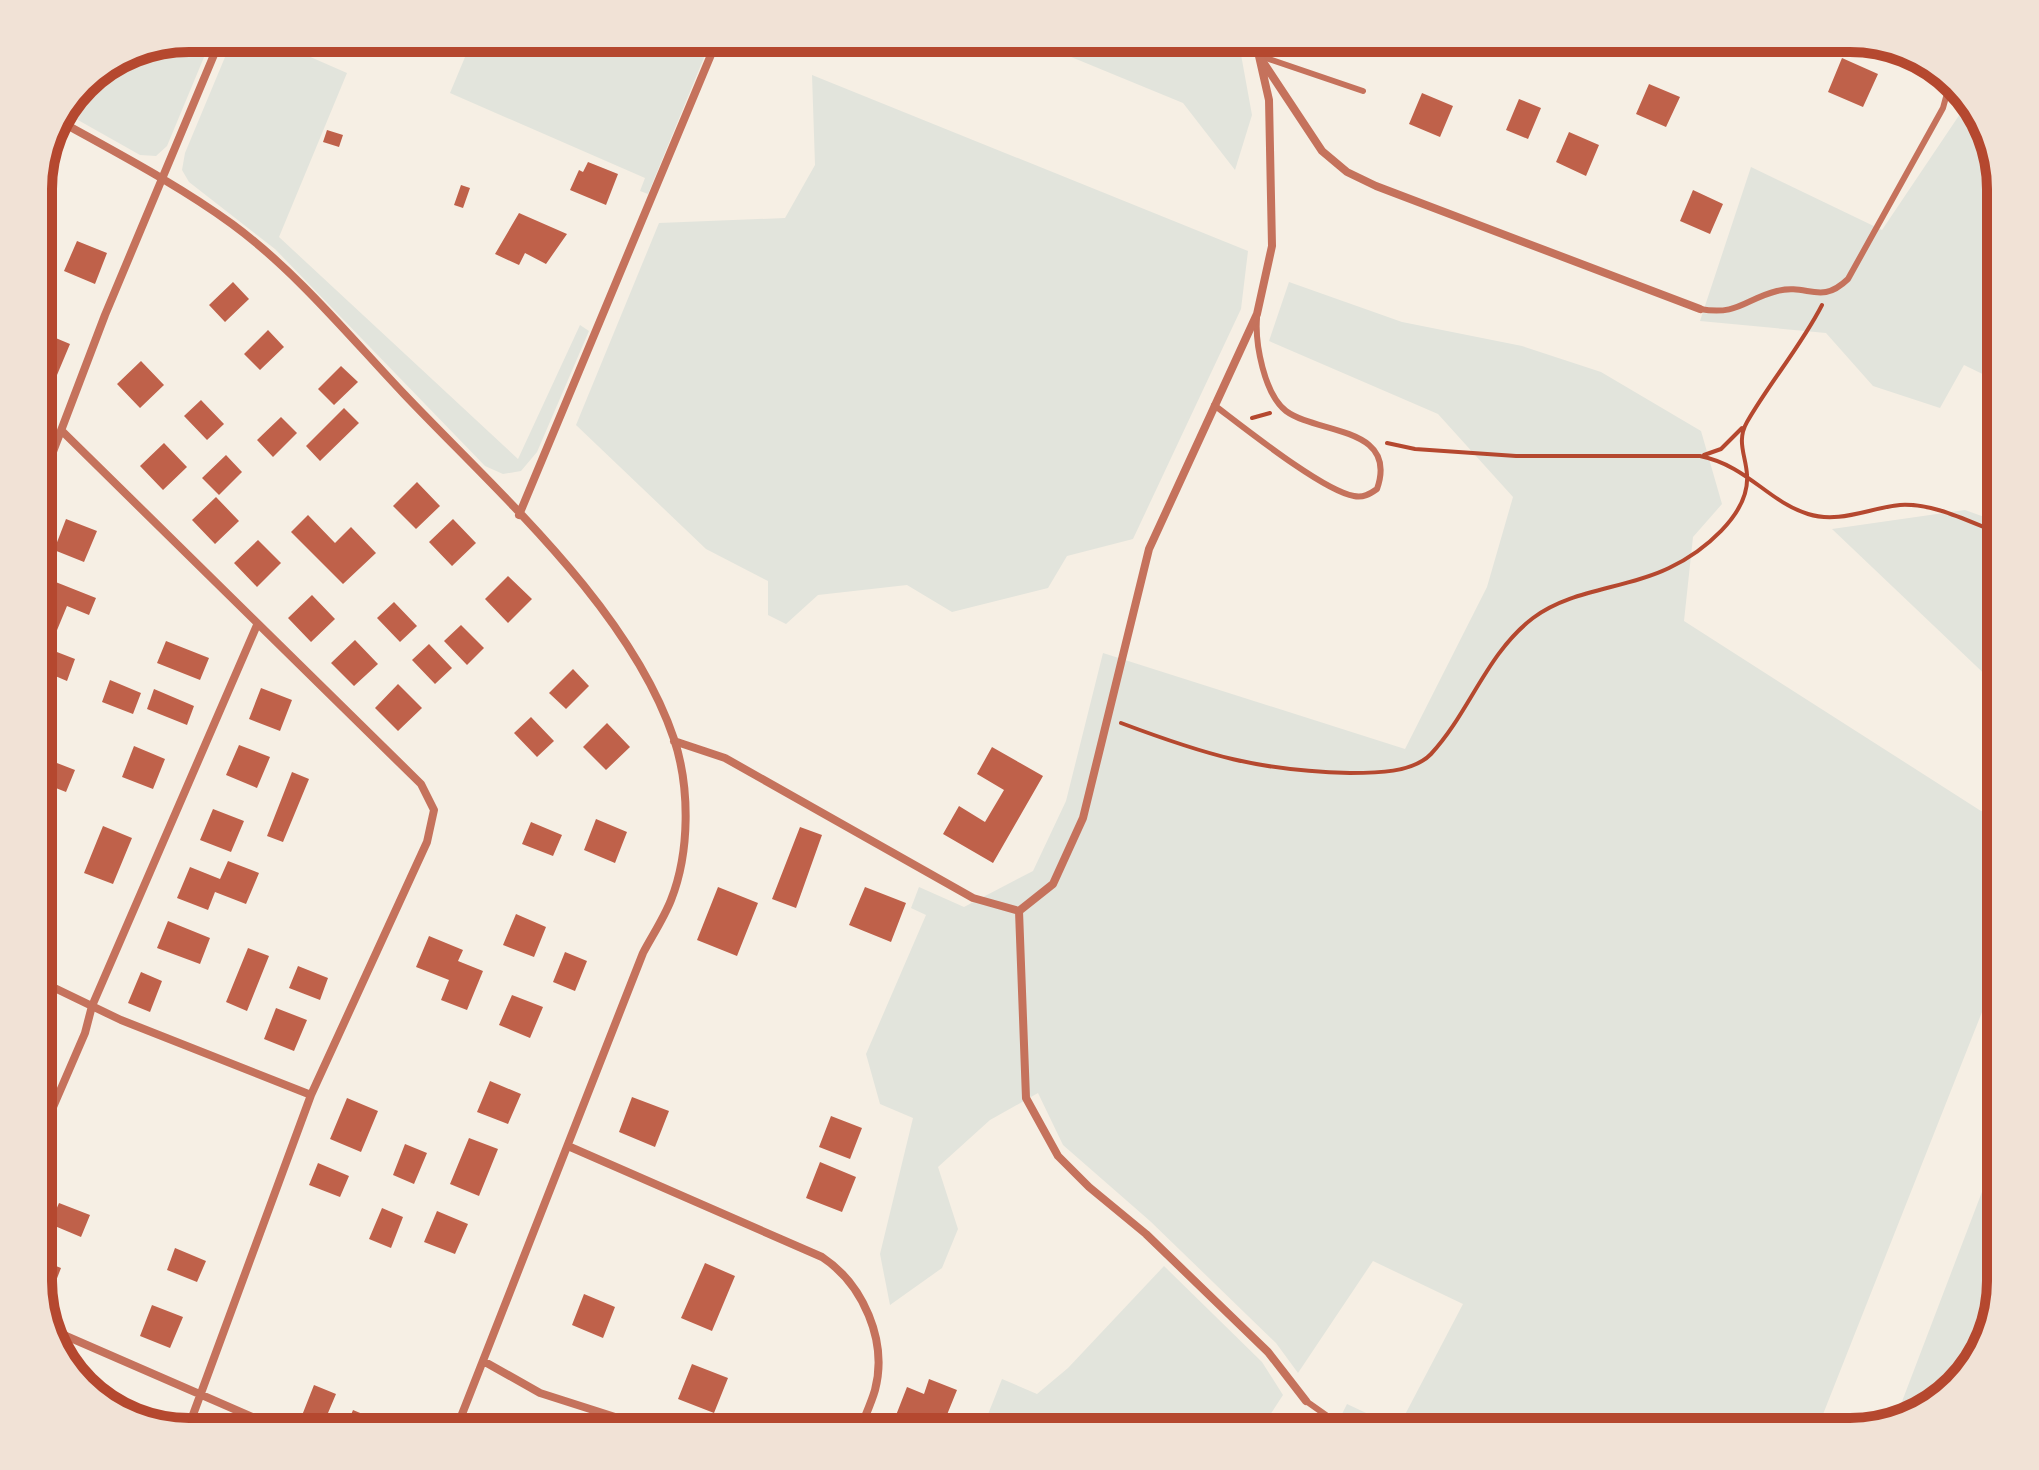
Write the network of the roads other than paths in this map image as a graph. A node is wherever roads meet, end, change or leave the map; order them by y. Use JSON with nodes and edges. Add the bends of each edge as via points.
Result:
{"nodes":[{"id":1,"x":215,"y":52,"type":"edge"},
{"id":2,"x":712,"y":52,"type":"edge"},
{"id":3,"x":1257,"y":52,"type":"edge"},
{"id":4,"x":1259,"y":56,"type":"junction"},
{"id":5,"x":1363,"y":91,"type":"dead end"},
{"id":6,"x":1948,"y":94,"type":"edge"},
{"id":7,"x":68,"y":126,"type":"edge"},
{"id":8,"x":164,"y":180,"type":"junction"},
{"id":9,"x":1700,"y":309,"type":"joint"},
{"id":10,"x":1257,"y":314,"type":"junction"},
{"id":11,"x":1214,"y":405,"type":"junction"},
{"id":12,"x":62,"y":431,"type":"junction"},
{"id":13,"x":52,"y":456,"type":"edge"},
{"id":14,"x":519,"y":515,"type":"junction"},
{"id":15,"x":257,"y":625,"type":"junction"},
{"id":16,"x":674,"y":741,"type":"junction"},
{"id":17,"x":1019,"y":911,"type":"junction"},
{"id":18,"x":52,"y":987,"type":"edge"},
{"id":19,"x":92,"y":1006,"type":"junction"},
{"id":20,"x":311,"y":1095,"type":"junction"},
{"id":21,"x":52,"y":1110,"type":"edge"},
{"id":22,"x":568,"y":1146,"type":"junction"},
{"id":23,"x":63,"y":1335,"type":"edge"},
{"id":24,"x":485,"y":1362,"type":"junction"},
{"id":25,"x":202,"y":1394,"type":"junction"},
{"id":26,"x":1306,"y":1401,"type":"joint"},
{"id":27,"x":192,"y":1418,"type":"edge"},
{"id":28,"x":256,"y":1418,"type":"edge"},
{"id":29,"x":461,"y":1418,"type":"edge"},
{"id":30,"x":618,"y":1418,"type":"edge"},
{"id":31,"x":864,"y":1418,"type":"edge"},
{"id":32,"x":1330,"y":1418,"type":"edge"}],
"edges":[{"from":1,"to":8,"type":"street"},
{"from":2,"to":14,"type":"street"},
{"from":3,"to":4,"type":"street"},
{"from":4,"to":5,"type":"lane"},
{"from":4,"to":9,"type":"street","via":[[1322,151],[1347,172]]},
{"from":4,"to":10,"type":"street","via":[[1269,100],[1272,246]]},
{"from":6,"to":9,"type":"lane","via":[[1848,279],[1837,289],[1823,294],[1775,291],[1730,312]]},
{"from":7,"to":8,"type":"street"},
{"from":8,"to":12,"type":"street"},
{"from":8,"to":14,"type":"street","via":[[234,225],[280,267]]},
{"from":10,"to":11,"type":"street"},
{"from":10,"to":11,"type":"lane","via":[[1258,351],[1277,401],[1288,412],[1359,438],[1375,452],[1381,476],[1377,489],[1355,497],[1285,458]]},
{"from":11,"to":17,"type":"street","via":[[1149,549],[1083,818],[1053,884]]},
{"from":12,"to":13,"type":"street"},
{"from":12,"to":15,"type":"street"},
{"from":14,"to":16,"type":"street","via":[[595,598],[625,640]]},
{"from":15,"to":19,"type":"street"},
{"from":15,"to":20,"type":"street","via":[[421,784],[434,810],[427,842]]},
{"from":16,"to":17,"type":"street","via":[[725,758],[973,898]]},
{"from":16,"to":22,"type":"street","via":[[684,813],[679,874]]},
{"from":17,"to":26,"type":"street","via":[[1026,1098],[1058,1156],[1268,1352]]},
{"from":18,"to":19,"type":"street"},
{"from":19,"to":20,"type":"street"},
{"from":19,"to":21,"type":"street"},
{"from":20,"to":25,"type":"street"},
{"from":22,"to":24,"type":"street"},
{"from":22,"to":31,"type":"street","via":[[822,1257],[848,1278],[874,1330],[878,1353],[875,1391]]},
{"from":23,"to":25,"type":"street"},
{"from":24,"to":29,"type":"street"},
{"from":24,"to":30,"type":"street","via":[[540,1393]]},
{"from":25,"to":27,"type":"street"},
{"from":25,"to":28,"type":"street"},
{"from":26,"to":32,"type":"lane"}]}
